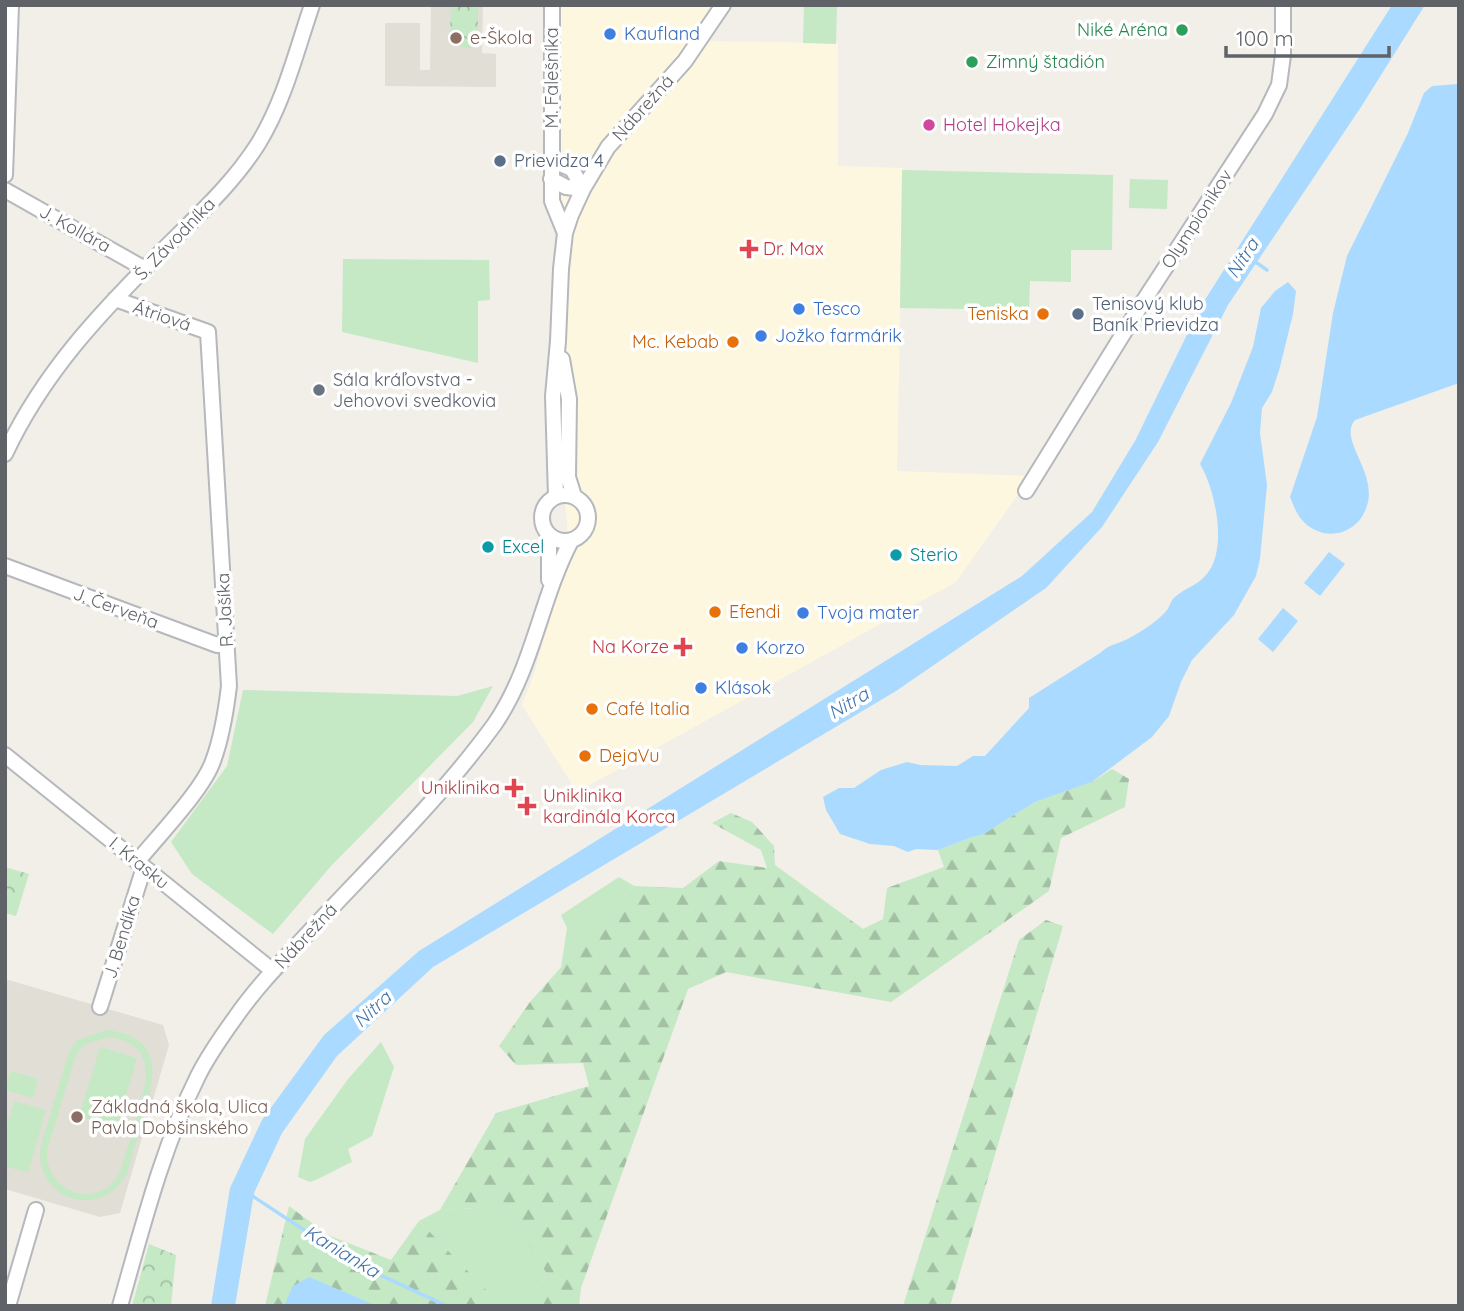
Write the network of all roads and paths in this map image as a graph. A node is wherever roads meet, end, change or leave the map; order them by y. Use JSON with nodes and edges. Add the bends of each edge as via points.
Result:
{"nodes":[{"id":1,"x":11,"y":5,"type":"edge"},
{"id":2,"x":312,"y":5,"type":"edge"},
{"id":3,"x":552,"y":5,"type":"edge"},
{"id":4,"x":723,"y":5,"type":"edge"},
{"id":5,"x":1283,"y":5,"type":"edge"},
{"id":6,"x":551,"y":160,"type":"junction"},
{"id":7,"x":5,"y":175,"type":"edge"},
{"id":8,"x":551,"y":179,"type":"junction"},
{"id":9,"x":583,"y":188,"type":"junction"},
{"id":10,"x":5,"y":190,"type":"edge"},
{"id":11,"x":565,"y":233,"type":"junction"},
{"id":12,"x":145,"y":269,"type":"junction"},
{"id":13,"x":115,"y":299,"type":"junction"},
{"id":14,"x":208,"y":332,"type":"joint"},
{"id":15,"x":558,"y":341,"type":"junction"},
{"id":16,"x":11,"y":426,"type":"edge"},
{"id":17,"x":5,"y":454,"type":"edge"},
{"id":18,"x":1026,"y":491,"type":"dead end"},
{"id":19,"x":574,"y":496,"type":"junction"},
{"id":20,"x":556,"y":497,"type":"junction"},
{"id":21,"x":549,"y":534,"type":"junction"},
{"id":22,"x":571,"y":541,"type":"junction"},
{"id":23,"x":5,"y":566,"type":"edge"},
{"id":24,"x":548,"y":599,"type":"junction"},
{"id":25,"x":227,"y":645,"type":"junction"},
{"id":26,"x":5,"y":755,"type":"edge"},
{"id":27,"x":141,"y":864,"type":"junction"},
{"id":28,"x":273,"y":971,"type":"junction"},
{"id":29,"x":100,"y":1007,"type":"dead end"},
{"id":30,"x":36,"y":1210,"type":"dead end"},
{"id":31,"x":8,"y":1306,"type":"edge"},
{"id":32,"x":120,"y":1306,"type":"edge"}],
"edges":[{"from":1,"to":7,"type":"street"},
{"from":2,"to":12,"type":"street","name":"Š. Závodníka","via":[[278,105],[257,145],[210,203]]},
{"from":3,"to":6,"type":"street","name":"M. Falešníka"},
{"from":4,"to":9,"type":"street","name":"Nábrežná","via":[[685,61],[608,147]]},
{"from":5,"to":18,"type":"street","name":"Olympionikov","via":[[1279,85],[1265,114]]},
{"from":6,"to":8,"type":"street","name":"M. Falešníka"},
{"from":6,"to":9,"type":"street","via":[[572,169]]},
{"from":8,"to":9,"type":"street","via":[[566,187]]},
{"from":8,"to":11,"type":"street","name":"M. Falešníka","via":[[552,201]]},
{"from":9,"to":11,"type":"street","name":"Nábrežná"},
{"from":10,"to":12,"type":"street","name":"J. Kollára"},
{"from":11,"to":15,"type":"street","name":"Nábrežná"},
{"from":12,"to":13,"type":"street","name":"Š. Závodníka"},
{"from":13,"to":14,"type":"street","name":"Átriová"},
{"from":13,"to":16,"type":"street","name":"Š. Závodníka"},
{"from":14,"to":25,"type":"street","name":"R. Jašíka"},
{"from":15,"to":19,"type":"street","name":"Nábrežná","via":[[569,399],[568,477]]},
{"from":15,"to":20,"type":"street","name":"Nábrežná","via":[[553,396]]},
{"from":16,"to":17,"type":"street","name":"Š. Závodníka"},
{"from":19,"to":20,"type":"street"},
{"from":19,"to":22,"type":"street","name":"Nábrežná","via":[[584,504],[589,519],[583,533]]},
{"from":20,"to":21,"type":"street","name":"Nábrežná","via":[[542,513]]},
{"from":21,"to":22,"type":"street"},
{"from":21,"to":24,"type":"street","name":"Nábrežná"},
{"from":22,"to":24,"type":"street","name":"Nábrežná"},
{"from":23,"to":25,"type":"street","name":"J. Červeňa","via":[[216,645]]},
{"from":24,"to":28,"type":"street","name":"Nábrežná","via":[[526,663],[493,726],[442,789]]},
{"from":25,"to":27,"type":"street","name":"R. Jašíka","via":[[225,720],[212,763]]},
{"from":26,"to":27,"type":"street","name":"I. Krasku"},
{"from":27,"to":28,"type":"street","name":"I. Krasku"},
{"from":27,"to":29,"type":"street","name":"J. Bendíka"},
{"from":28,"to":32,"type":"street","name":"Nábrežná","via":[[198,1076],[166,1155]]},
{"from":30,"to":31,"type":"street"}]}
